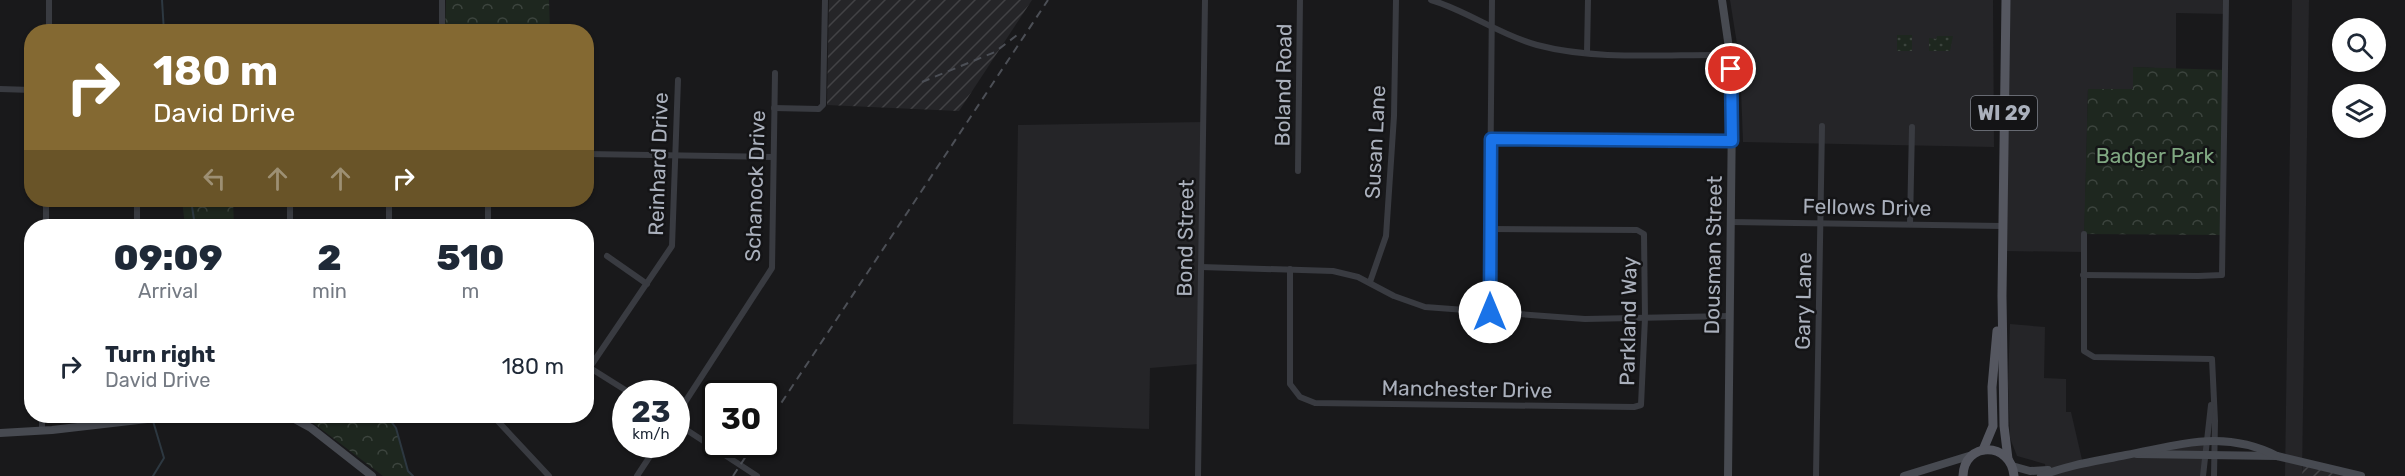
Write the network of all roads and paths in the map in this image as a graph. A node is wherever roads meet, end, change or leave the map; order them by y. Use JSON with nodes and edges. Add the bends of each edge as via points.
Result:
{"nodes":[{"id":1,"x":49,"y":0,"type":"edge"},
{"id":2,"x":442,"y":0,"type":"edge"},
{"id":3,"x":825,"y":0,"type":"edge"},
{"id":4,"x":1205,"y":0,"type":"edge"},
{"id":5,"x":1300,"y":0,"type":"edge"},
{"id":6,"x":1396,"y":0,"type":"edge"},
{"id":7,"x":1431,"y":0,"type":"edge"},
{"id":8,"x":1492,"y":0,"type":"edge"},
{"id":9,"x":1588,"y":0,"type":"edge"},
{"id":10,"x":1722,"y":0,"type":"edge"},
{"id":11,"x":2006,"y":0,"type":"edge"},
{"id":12,"x":2226,"y":0,"type":"edge"},
{"id":13,"x":49,"y":24,"type":"edge"},
{"id":14,"x":442,"y":24,"type":"edge"},
{"id":15,"x":1492,"y":27,"type":"junction"},
{"id":16,"x":1587,"y":53,"type":"junction"},
{"id":17,"x":1730,"y":55,"type":"junction"},
{"id":18,"x":775,"y":73,"type":"dead end"},
{"id":19,"x":678,"y":80,"type":"dead end"},
{"id":20,"x":0,"y":89,"type":"edge"},
{"id":21,"x":24,"y":90,"type":"edge"},
{"id":22,"x":774,"y":108,"type":"junction"},
{"id":23,"x":1822,"y":126,"type":"dead end"},
{"id":24,"x":1911,"y":127,"type":"dead end"},
{"id":25,"x":1491,"y":139,"type":"junction"},
{"id":26,"x":1732,"y":141,"type":"junction"},
{"id":27,"x":594,"y":154,"type":"edge"},
{"id":28,"x":675,"y":155,"type":"junction"},
{"id":29,"x":772,"y":157,"type":"junction"},
{"id":30,"x":1298,"y":171,"type":"dead end"},
{"id":31,"x":1731,"y":222,"type":"junction"},
{"id":32,"x":1821,"y":223,"type":"junction"},
{"id":33,"x":1911,"y":224,"type":"junction"},
{"id":34,"x":2002,"y":226,"type":"junction"},
{"id":35,"x":1490,"y":229,"type":"junction"},
{"id":36,"x":2084,"y":234,"type":"dead end"},
{"id":37,"x":607,"y":256,"type":"dead end"},
{"id":38,"x":1201,"y":267,"type":"junction"},
{"id":39,"x":1290,"y":269,"type":"junction"},
{"id":40,"x":2083,"y":275,"type":"junction"},
{"id":41,"x":1370,"y":282,"type":"junction"},
{"id":42,"x":646,"y":284,"type":"junction"},
{"id":43,"x":2002,"y":296,"type":"junction"},
{"id":44,"x":1490,"y":312,"type":"junction"},
{"id":45,"x":1730,"y":316,"type":"junction"},
{"id":46,"x":1645,"y":318,"type":"junction"},
{"id":47,"x":594,"y":358,"type":"edge"},
{"id":48,"x":594,"y":370,"type":"edge"},
{"id":49,"x":612,"y":381,"type":"edge"},
{"id":50,"x":690,"y":394,"type":"edge"},
{"id":51,"x":1634,"y":407,"type":"joint"},
{"id":52,"x":42,"y":423,"type":"edge"},
{"id":53,"x":107,"y":423,"type":"edge"},
{"id":54,"x":302,"y":423,"type":"edge"},
{"id":55,"x":500,"y":423,"type":"edge"},
{"id":56,"x":42,"y":431,"type":"junction"},
{"id":57,"x":690,"y":432,"type":"edge"},
{"id":58,"x":0,"y":433,"type":"edge"},
{"id":59,"x":2211,"y":440,"type":"junction"},
{"id":60,"x":1983,"y":450,"type":"junction"},
{"id":61,"x":2133,"y":454,"type":"junction"},
{"id":62,"x":2204,"y":454,"type":"junction"},
{"id":63,"x":1972,"y":455,"type":"junction"},
{"id":64,"x":2214,"y":455,"type":"junction"},
{"id":65,"x":2277,"y":456,"type":"junction"},
{"id":66,"x":649,"y":458,"type":"edge"},
{"id":67,"x":2011,"y":467,"type":"edge"},
{"id":68,"x":2058,"y":470,"type":"junction"},
{"id":69,"x":372,"y":476,"type":"edge"},
{"id":70,"x":549,"y":476,"type":"edge"},
{"id":71,"x":637,"y":476,"type":"edge"},
{"id":72,"x":757,"y":476,"type":"edge"},
{"id":73,"x":1198,"y":476,"type":"edge"},
{"id":74,"x":1728,"y":476,"type":"edge"},
{"id":75,"x":1816,"y":476,"type":"edge"},
{"id":76,"x":1904,"y":476,"type":"edge"},
{"id":77,"x":1963,"y":476,"type":"edge"},
{"id":78,"x":2041,"y":476,"type":"edge"},
{"id":79,"x":2203,"y":476,"type":"edge"},
{"id":80,"x":2214,"y":476,"type":"edge"},
{"id":81,"x":2361,"y":476,"type":"edge"}],
"edges":[{"from":1,"to":13,"type":"street"},
{"from":2,"to":14,"type":"street"},
{"from":3,"to":22,"type":"street","via":[[823,105],[819,109]]},
{"from":4,"to":38,"type":"street","name":"Bond Street"},
{"from":5,"to":30,"type":"street","name":"Boland Road"},
{"from":6,"to":41,"type":"street","name":"Susan Lane","via":[[1386,236]]},
{"from":7,"to":15,"type":"street"},
{"from":8,"to":15,"type":"street"},
{"from":9,"to":16,"type":"street"},
{"from":10,"to":17,"type":"street","name":"Dousman Street"},
{"from":11,"to":34,"type":"main road","number":"WI 29"},
{"from":12,"to":40,"type":"street","via":[[2222,274]]},
{"from":15,"to":16,"type":"street","via":[[1537,45]]},
{"from":15,"to":25,"type":"street"},
{"from":16,"to":17,"type":"street"},
{"from":17,"to":26,"type":"street","name":"Dousman Street"},
{"from":18,"to":22,"type":"street","name":"Schanock Drive"},
{"from":19,"to":28,"type":"street","name":"Reinhard Drive"},
{"from":20,"to":21,"type":"street"},
{"from":22,"to":29,"type":"street","name":"Schanock Drive"},
{"from":23,"to":32,"type":"street","name":"Gary Lane"},
{"from":24,"to":33,"type":"street"},
{"from":25,"to":26,"type":"street"},
{"from":25,"to":35,"type":"street"},
{"from":26,"to":31,"type":"street","name":"Dousman Street"},
{"from":27,"to":28,"type":"street"},
{"from":28,"to":29,"type":"street"},
{"from":28,"to":42,"type":"street","name":"Reinhard Drive","via":[[672,246]]},
{"from":29,"to":50,"type":"street","name":"Schanock Drive","via":[[772,268]]},
{"from":31,"to":32,"type":"street","name":"Fellows Drive"},
{"from":31,"to":45,"type":"street","name":"Dousman Street"},
{"from":32,"to":33,"type":"street","name":"Fellows Drive"},
{"from":32,"to":75,"type":"street","name":"Gary Lane"},
{"from":33,"to":34,"type":"street","name":"Fellows Drive"},
{"from":34,"to":43,"type":"main road","number":"WI 29"},
{"from":35,"to":44,"type":"street"},
{"from":35,"to":46,"type":"street","name":"Parkland Way","via":[[1642,232],[1646,238]]},
{"from":36,"to":40,"type":"street"},
{"from":37,"to":42,"type":"street"},
{"from":38,"to":39,"type":"street"},
{"from":38,"to":73,"type":"street","name":"Bond Street"},
{"from":39,"to":41,"type":"street","via":[[1334,271]]},
{"from":39,"to":51,"type":"street","name":"Manchester Drive","via":[[1290,384],[1300,398],[1315,403]]},
{"from":40,"to":59,"type":"street","via":[[2083,348],[2087,355],[2212,359]]},
{"from":41,"to":44,"type":"street","via":[[1425,307]]},
{"from":42,"to":47,"type":"street","name":"Reinhard Drive"},
{"from":43,"to":60,"type":"main road","number":"WI 29","via":[[1992,387],[1993,426]]},
{"from":43,"to":67,"type":"main road","number":"WI 29","via":[[2004,426]]},
{"from":44,"to":46,"type":"street","via":[[1585,319]]},
{"from":45,"to":46,"type":"street"},
{"from":45,"to":74,"type":"street","name":"Dousman Street"},
{"from":46,"to":51,"type":"street","name":"Parkland Way","via":[[1643,394],[1641,405]]},
{"from":48,"to":49,"type":"street"},
{"from":52,"to":56,"type":"street"},
{"from":53,"to":56,"type":"street"},
{"from":54,"to":69,"type":"street"},
{"from":55,"to":70,"type":"street"},
{"from":56,"to":58,"type":"street"},
{"from":57,"to":72,"type":"street"},
{"from":59,"to":61,"type":"street"},
{"from":59,"to":62,"type":"street"},
{"from":59,"to":64,"type":"street"},
{"from":59,"to":65,"type":"street","via":[[2262,449]]},
{"from":60,"to":63,"type":"main road"},
{"from":60,"to":67,"type":"main road","via":[[1997,451]]},
{"from":61,"to":62,"type":"street"},
{"from":61,"to":68,"type":"street"},
{"from":62,"to":64,"type":"street"},
{"from":62,"to":79,"type":"street"},
{"from":63,"to":76,"type":"street"},
{"from":63,"to":77,"type":"main road"},
{"from":64,"to":65,"type":"street"},
{"from":64,"to":80,"type":"street"},
{"from":65,"to":81,"type":"street"},
{"from":66,"to":71,"type":"street"},
{"from":67,"to":68,"type":"street"},
{"from":68,"to":78,"type":"street"}]}
